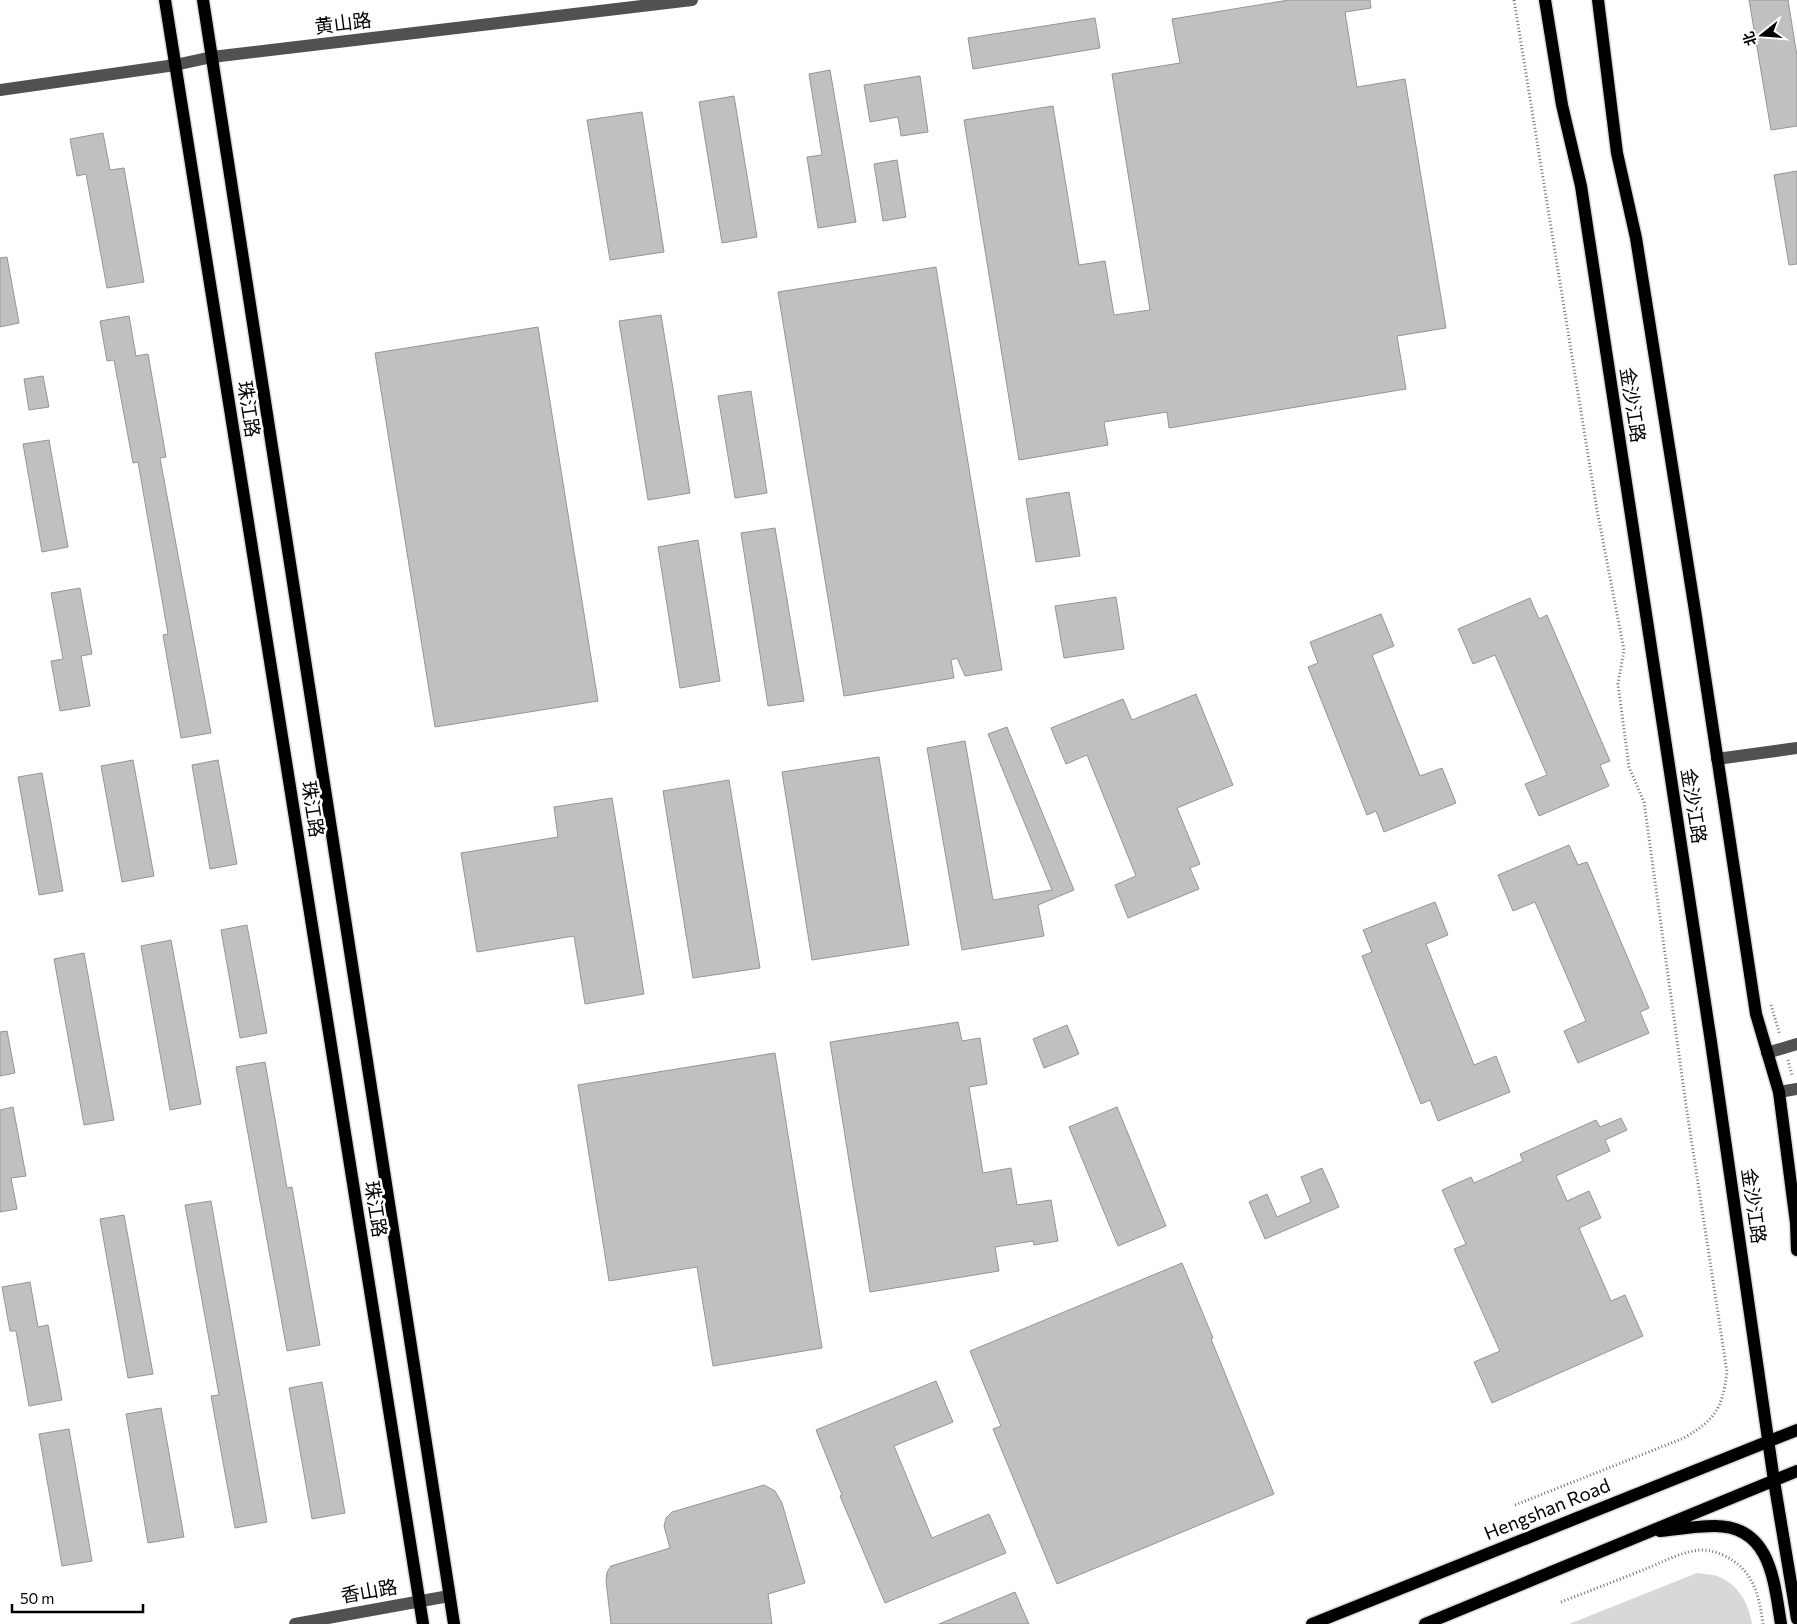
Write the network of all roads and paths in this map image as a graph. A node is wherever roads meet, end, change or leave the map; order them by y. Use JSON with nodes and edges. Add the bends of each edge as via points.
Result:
{"nodes":[{"id":1,"x":165,"y":0,"type":"edge"},
{"id":2,"x":203,"y":0,"type":"edge"},
{"id":3,"x":692,"y":0,"type":"edge"},
{"id":4,"x":1514,"y":0,"type":"edge"},
{"id":5,"x":1545,"y":0,"type":"edge"},
{"id":6,"x":1598,"y":0,"type":"edge"},
{"id":7,"x":212,"y":57,"type":"junction"},
{"id":8,"x":175,"y":65,"type":"junction"},
{"id":9,"x":0,"y":90,"type":"edge"},
{"id":10,"x":1797,"y":748,"type":"edge"},
{"id":11,"x":1717,"y":759,"type":"junction"},
{"id":12,"x":1770,"y":1000,"type":"dead end"},
{"id":13,"x":1797,"y":1044,"type":"edge"},
{"id":14,"x":1784,"y":1048,"type":"junction"},
{"id":15,"x":1768,"y":1053,"type":"junction"},
{"id":16,"x":1797,"y":1089,"type":"edge"},
{"id":17,"x":1779,"y":1092,"type":"junction"},
{"id":18,"x":1797,"y":1224,"type":"edge"},
{"id":19,"x":1797,"y":1250,"type":"edge"},
{"id":20,"x":1797,"y":1430,"type":"edge"},
{"id":21,"x":1768,"y":1441,"type":"junction"},
{"id":22,"x":1797,"y":1471,"type":"edge"},
{"id":23,"x":1774,"y":1481,"type":"junction"},
{"id":24,"x":1515,"y":1505,"type":"dead end"},
{"id":25,"x":1648,"y":1532,"type":"junction"},
{"id":26,"x":449,"y":1596,"type":"junction"},
{"id":27,"x":419,"y":1601,"type":"junction"},
{"id":28,"x":1561,"y":1602,"type":"dead end"},
{"id":29,"x":1797,"y":1619,"type":"edge"},
{"id":30,"x":295,"y":1624,"type":"edge"},
{"id":31,"x":423,"y":1624,"type":"edge"},
{"id":32,"x":454,"y":1624,"type":"edge"},
{"id":33,"x":1312,"y":1624,"type":"edge"},
{"id":34,"x":1425,"y":1624,"type":"edge"},
{"id":35,"x":1763,"y":1624,"type":"edge"},
{"id":36,"x":1781,"y":1624,"type":"edge"}],
"edges":[{"from":1,"to":8,"type":"main road","name":"珠江路"},
{"from":2,"to":7,"type":"main road"},
{"from":3,"to":7,"type":"street","name":"黄山路"},
{"from":4,"to":24,"type":"path","via":[[1597,510],[1624,650],[1618,684],[1629,767],[1644,802],[1726,1372],[1724,1392],[1715,1415],[1704,1426],[1684,1438]]},
{"from":5,"to":21,"type":"main road","name":"金沙江路","via":[[1562,105],[1581,186]]},
{"from":6,"to":11,"type":"main road","name":"金沙江路","via":[[1617,153],[1636,238]]},
{"from":7,"to":8,"type":"street","name":"黄山路"},
{"from":7,"to":26,"type":"main road"},
{"from":8,"to":9,"type":"street","name":"黄山路"},
{"from":8,"to":27,"type":"main road","name":"珠江路"},
{"from":10,"to":11,"type":"street"},
{"from":11,"to":15,"type":"main road","name":"金沙江路","via":[[1756,1014]]},
{"from":12,"to":14,"type":"path"},
{"from":13,"to":14,"type":"street"},
{"from":14,"to":15,"type":"street"},
{"from":14,"to":16,"type":"path"},
{"from":15,"to":17,"type":"main road","name":"金沙江路"},
{"from":16,"to":17,"type":"street"},
{"from":17,"to":18,"type":"main road","name":"金沙江路"},
{"from":18,"to":19,"type":"main road","name":"金沙江路"},
{"from":20,"to":21,"type":"main road","name":"Hengshan Road"},
{"from":21,"to":23,"type":"main road","name":"金沙江路"},
{"from":21,"to":33,"type":"main road","name":"Hengshan Road"},
{"from":22,"to":23,"type":"main road"},
{"from":23,"to":25,"type":"main road"},
{"from":23,"to":29,"type":"main road","name":"金沙江路"},
{"from":25,"to":34,"type":"main road"},
{"from":25,"to":36,"type":"main road","via":[[1715,1526],[1739,1530],[1752,1538],[1766,1555]]},
{"from":26,"to":27,"type":"street","name":"香山路"},
{"from":26,"to":32,"type":"main road"},
{"from":27,"to":30,"type":"street","name":"香山路"},
{"from":27,"to":31,"type":"main road","name":"珠江路"},
{"from":28,"to":35,"type":"path","via":[[1700,1550],[1716,1552],[1735,1561],[1747,1573],[1755,1586]]}]}
